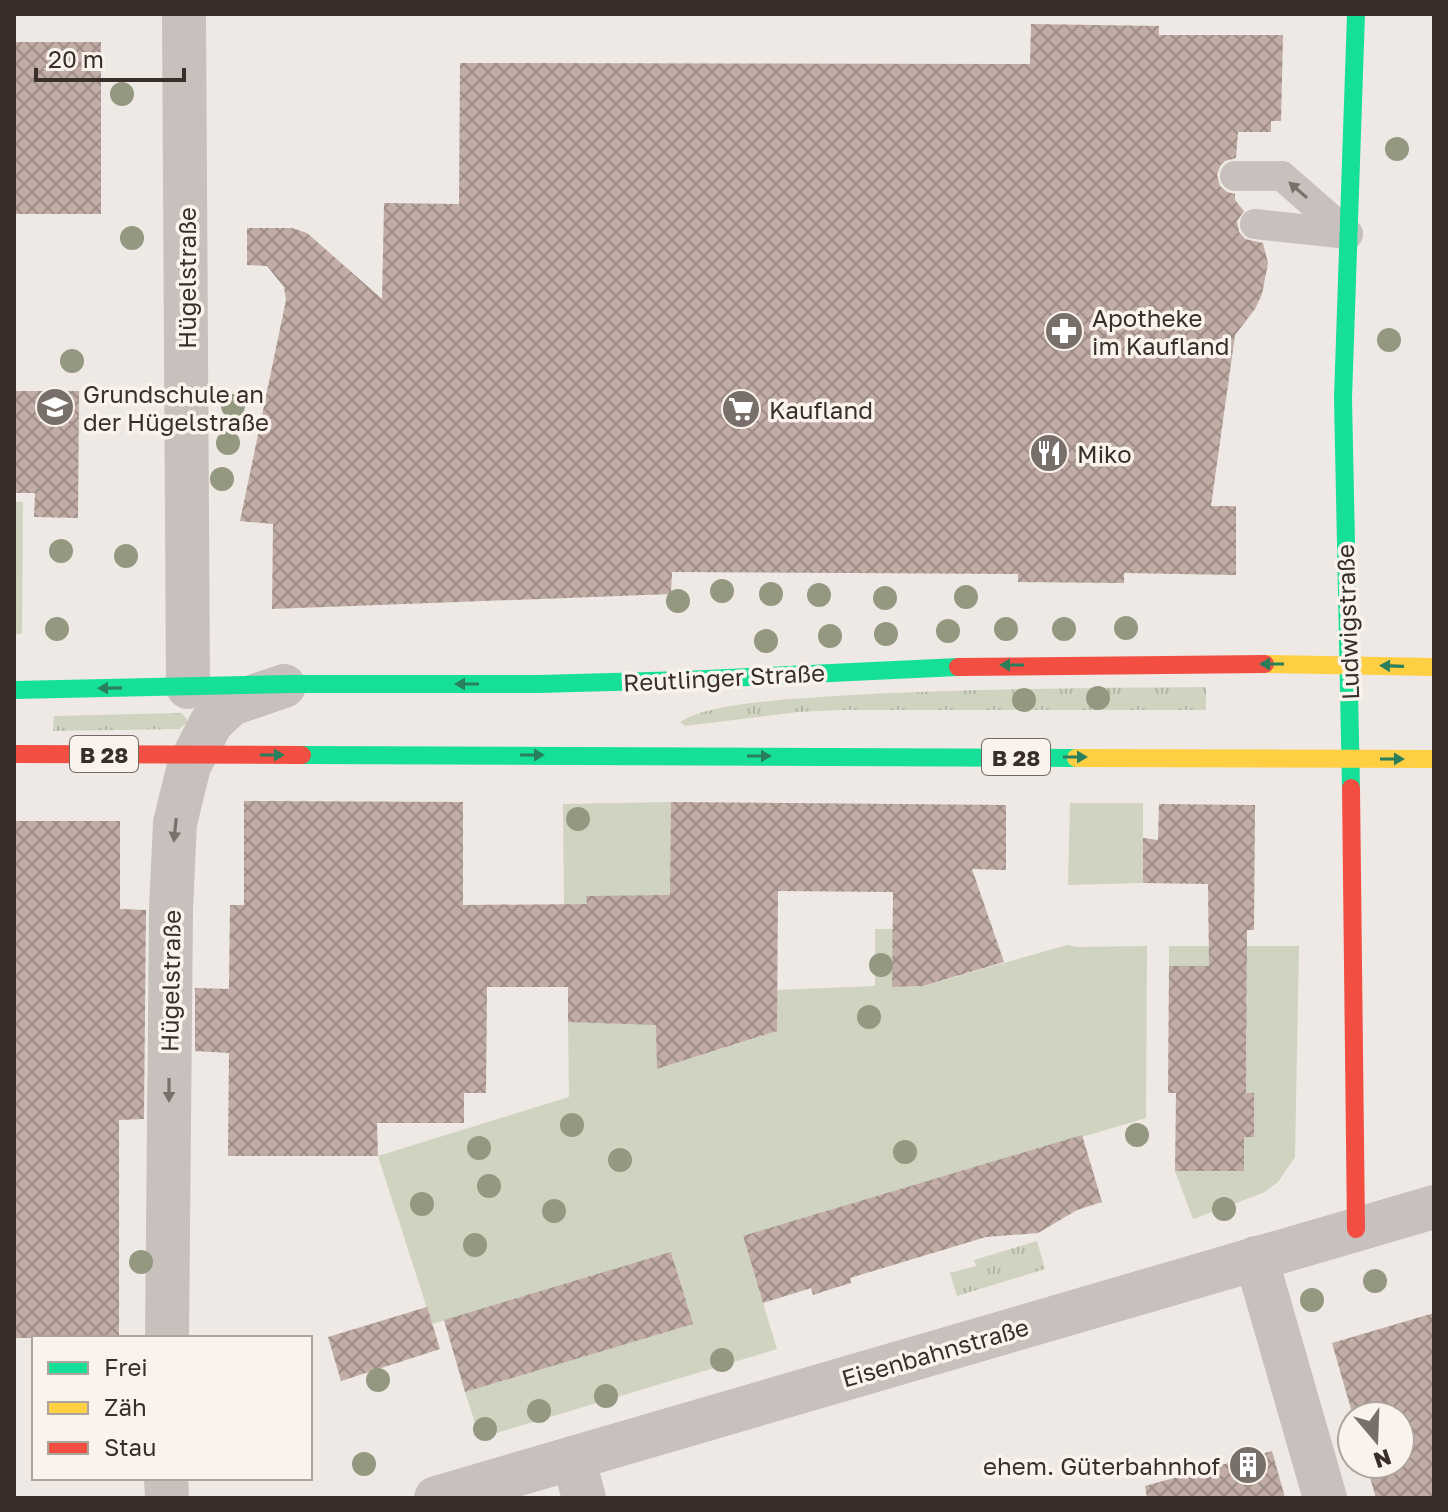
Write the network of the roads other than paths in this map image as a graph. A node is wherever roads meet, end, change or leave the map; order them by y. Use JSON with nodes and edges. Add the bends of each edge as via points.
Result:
{"nodes":[{"id":1,"x":184,"y":14,"type":"edge"},
{"id":2,"x":1356,"y":14,"type":"edge"},
{"id":3,"x":1235,"y":176,"type":"dead end"},
{"id":4,"x":1255,"y":224,"type":"dead end"},
{"id":5,"x":1348,"y":234,"type":"junction"},
{"id":6,"x":1349,"y":665,"type":"junction"},
{"id":7,"x":1434,"y":667,"type":"edge"},
{"id":8,"x":292,"y":684,"type":"junction"},
{"id":9,"x":188,"y":687,"type":"junction"},
{"id":10,"x":14,"y":690,"type":"edge"},
{"id":11,"x":14,"y":754,"type":"edge"},
{"id":12,"x":194,"y":755,"type":"junction"},
{"id":13,"x":1350,"y":758,"type":"junction"},
{"id":14,"x":1434,"y":759,"type":"edge"},
{"id":15,"x":1434,"y":1207,"type":"edge"},
{"id":16,"x":1356,"y":1229,"type":"junction"},
{"id":17,"x":1256,"y":1258,"type":"junction"},
{"id":18,"x":167,"y":1336,"type":"edge"},
{"id":19,"x":579,"y":1478,"type":"edge"},
{"id":20,"x":436,"y":1498,"type":"edge"},
{"id":21,"x":1325,"y":1498,"type":"edge"}],
"edges":[{"from":1,"to":9,"type":"street","name":"Hügelstraße"},
{"from":2,"to":5,"type":"main road","name":"Ludwigstraße"},
{"from":5,"to":3,"type":"lane","one_way":true,"via":[[1282,176]]},
{"from":4,"to":5,"type":"lane"},
{"from":5,"to":6,"type":"main road","name":"Ludwigstraße","via":[[1343,398]]},
{"from":7,"to":6,"type":"main road","name":"Reutlinger Straße","one_way":true},
{"from":6,"to":8,"type":"main road","name":"Reutlinger Straße","one_way":true,"via":[[989,665],[539,684]]},
{"from":6,"to":13,"type":"main road","name":"Ludwigstraße"},
{"from":8,"to":9,"type":"main road","name":"Reutlinger Straße"},
{"from":8,"to":12,"type":"street","name":"Hügelstraße","via":[[231,704],[211,723]]},
{"from":9,"to":10,"type":"main road","name":"Reutlinger Straße","one_way":true},
{"from":11,"to":12,"type":"main road","number":"B 28"},
{"from":12,"to":13,"type":"main road","number":"B 28","one_way":true},
{"from":12,"to":18,"type":"street","name":"Hügelstraße","one_way":true,"via":[[175,823],[173,860]]},
{"from":13,"to":14,"type":"main road","number":"B 28","one_way":true},
{"from":13,"to":16,"type":"main road","name":"Ludwigstraße"},
{"from":15,"to":16,"type":"street","name":"Eisenbahnstraße"},
{"from":16,"to":17,"type":"street","name":"Eisenbahnstraße"},
{"from":17,"to":19,"type":"street","name":"Eisenbahnstraße"},
{"from":17,"to":21,"type":"street"},
{"from":19,"to":20,"type":"street","name":"Eisenbahnstraße"}]}
